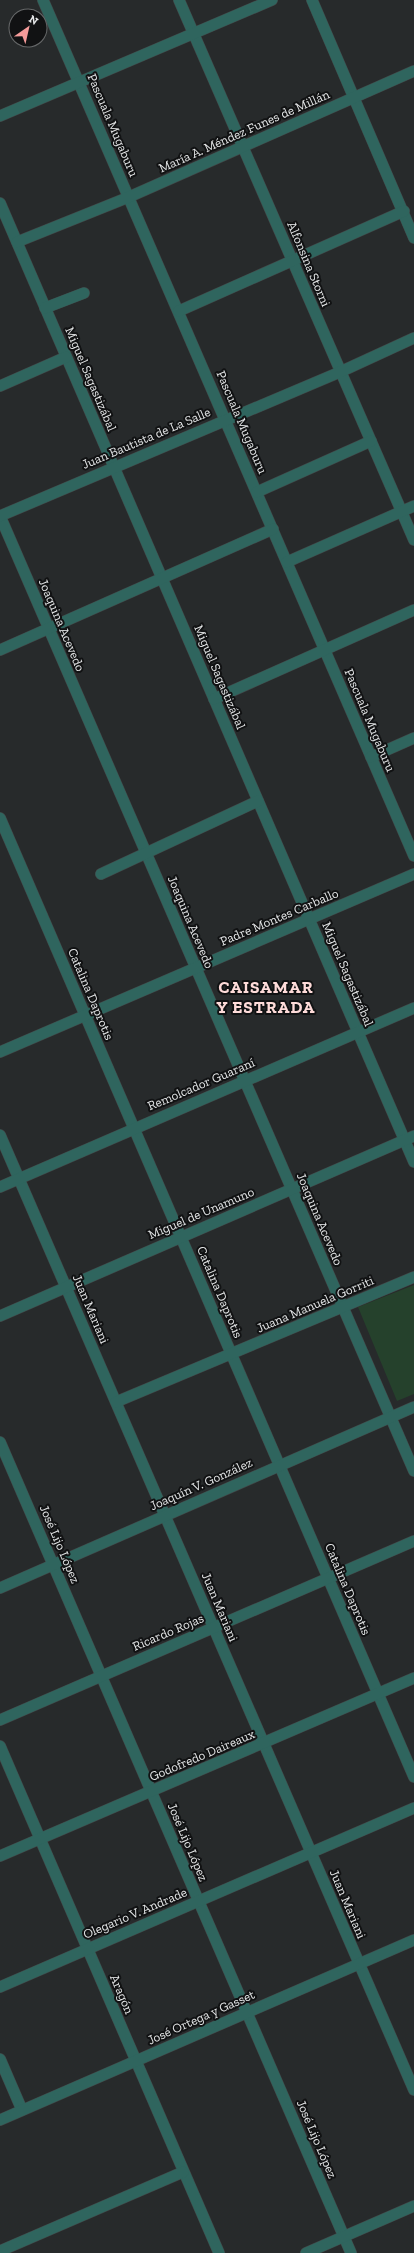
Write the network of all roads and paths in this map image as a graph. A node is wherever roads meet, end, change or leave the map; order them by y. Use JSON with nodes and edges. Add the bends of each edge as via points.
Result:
{"nodes":[{"id":1,"x":43,"y":0,"type":"edge"},
{"id":2,"x":179,"y":0,"type":"edge"},
{"id":3,"x":272,"y":0,"type":"edge"},
{"id":4,"x":312,"y":0,"type":"edge"},
{"id":5,"x":194,"y":34,"type":"junction"},
{"id":6,"x":414,"y":71,"type":"edge"},
{"id":7,"x":80,"y":83,"type":"junction"},
{"id":8,"x":353,"y":98,"type":"junction"},
{"id":9,"x":0,"y":116,"type":"edge"},
{"id":10,"x":244,"y":147,"type":"junction"},
{"id":11,"x":129,"y":197,"type":"junction"},
{"id":12,"x":0,"y":203,"type":"edge"},
{"id":13,"x":404,"y":211,"type":"junction"},
{"id":14,"x":414,"y":238,"type":"edge"},
{"id":15,"x":17,"y":242,"type":"junction"},
{"id":16,"x":292,"y":260,"type":"junction"},
{"id":17,"x":84,"y":293,"type":"dead end"},
{"id":18,"x":45,"y":308,"type":"junction"},
{"id":19,"x":178,"y":311,"type":"junction"},
{"id":20,"x":414,"y":338,"type":"edge"},
{"id":21,"x":66,"y":357,"type":"junction"},
{"id":22,"x":340,"y":372,"type":"junction"},
{"id":23,"x":0,"y":386,"type":"edge"},
{"id":24,"x":226,"y":419,"type":"junction"},
{"id":25,"x":372,"y":441,"type":"junction"},
{"id":26,"x":114,"y":467,"type":"junction"},
{"id":27,"x":257,"y":492,"type":"junction"},
{"id":28,"x":414,"y":506,"type":"edge"},
{"id":29,"x":402,"y":512,"type":"junction"},
{"id":30,"x":0,"y":516,"type":"edge"},
{"id":31,"x":273,"y":529,"type":"junction"},
{"id":32,"x":414,"y":540,"type":"edge"},
{"id":33,"x":287,"y":562,"type":"junction"},
{"id":34,"x":161,"y":578,"type":"junction"},
{"id":35,"x":414,"y":610,"type":"edge"},
{"id":36,"x":49,"y":629,"type":"junction"},
{"id":37,"x":325,"y":649,"type":"junction"},
{"id":38,"x":0,"y":650,"type":"edge"},
{"id":39,"x":214,"y":698,"type":"junction"},
{"id":40,"x":414,"y":738,"type":"edge"},
{"id":41,"x":371,"y":757,"type":"junction"},
{"id":42,"x":258,"y":801,"type":"junction"},
{"id":43,"x":0,"y":818,"type":"edge"},
{"id":44,"x":146,"y":853,"type":"junction"},
{"id":45,"x":414,"y":856,"type":"edge"},
{"id":46,"x":101,"y":874,"type":"dead end"},
{"id":47,"x":414,"y":874,"type":"edge"},
{"id":48,"x":309,"y":919,"type":"junction"},
{"id":49,"x":196,"y":968,"type":"junction"},
{"id":50,"x":414,"y":1008,"type":"edge"},
{"id":51,"x":85,"y":1015,"type":"junction"},
{"id":52,"x":358,"y":1032,"type":"junction"},
{"id":53,"x":0,"y":1052,"type":"edge"},
{"id":54,"x":245,"y":1081,"type":"junction"},
{"id":55,"x":134,"y":1129,"type":"junction"},
{"id":56,"x":0,"y":1135,"type":"edge"},
{"id":57,"x":409,"y":1138,"type":"edge"},
{"id":58,"x":414,"y":1162,"type":"edge"},
{"id":59,"x":19,"y":1178,"type":"junction"},
{"id":60,"x":0,"y":1187,"type":"edge"},
{"id":61,"x":292,"y":1189,"type":"junction"},
{"id":62,"x":181,"y":1237,"type":"junction"},
{"id":63,"x":414,"y":1277,"type":"edge"},
{"id":64,"x":66,"y":1287,"type":"junction"},
{"id":65,"x":343,"y":1307,"type":"junction"},
{"id":66,"x":0,"y":1316,"type":"edge"},
{"id":67,"x":232,"y":1354,"type":"junction"},
{"id":68,"x":116,"y":1402,"type":"junction"},
{"id":69,"x":414,"y":1407,"type":"edge"},
{"id":70,"x":390,"y":1416,"type":"junction"},
{"id":71,"x":0,"y":1442,"type":"edge"},
{"id":72,"x":280,"y":1465,"type":"junction"},
{"id":73,"x":414,"y":1471,"type":"edge"},
{"id":74,"x":165,"y":1516,"type":"junction"},
{"id":75,"x":414,"y":1541,"type":"edge"},
{"id":76,"x":53,"y":1565,"type":"junction"},
{"id":77,"x":328,"y":1578,"type":"junction"},
{"id":78,"x":0,"y":1588,"type":"edge"},
{"id":79,"x":213,"y":1628,"type":"junction"},
{"id":80,"x":101,"y":1676,"type":"junction"},
{"id":81,"x":414,"y":1678,"type":"edge"},
{"id":82,"x":378,"y":1694,"type":"junction"},
{"id":83,"x":0,"y":1720,"type":"edge"},
{"id":84,"x":263,"y":1743,"type":"junction"},
{"id":85,"x":0,"y":1746,"type":"edge"},
{"id":86,"x":414,"y":1777,"type":"edge"},
{"id":87,"x":151,"y":1792,"type":"junction"},
{"id":88,"x":414,"y":1808,"type":"edge"},
{"id":89,"x":40,"y":1840,"type":"junction"},
{"id":90,"x":311,"y":1852,"type":"junction"},
{"id":91,"x":0,"y":1856,"type":"edge"},
{"id":92,"x":199,"y":1901,"type":"junction"},
{"id":93,"x":414,"y":1940,"type":"edge"},
{"id":94,"x":87,"y":1949,"type":"junction"},
{"id":95,"x":359,"y":1964,"type":"junction"},
{"id":96,"x":0,"y":1987,"type":"edge"},
{"id":97,"x":247,"y":2013,"type":"junction"},
{"id":98,"x":0,"y":2059,"type":"edge"},
{"id":99,"x":136,"y":2061,"type":"junction"},
{"id":100,"x":411,"y":2073,"type":"edge"},
{"id":101,"x":414,"y":2090,"type":"edge"},
{"id":102,"x":22,"y":2110,"type":"junction"},
{"id":103,"x":0,"y":2120,"type":"edge"},
{"id":104,"x":183,"y":2172,"type":"junction"},
{"id":105,"x":414,"y":2206,"type":"edge"},
{"id":106,"x":344,"y":2236,"type":"junction"},
{"id":107,"x":0,"y":2251,"type":"edge"},
{"id":108,"x":219,"y":2253,"type":"edge"},
{"id":109,"x":306,"y":2253,"type":"edge"},
{"id":110,"x":351,"y":2253,"type":"edge"}],
"edges":[{"from":1,"to":7,"type":"street","name":"Pascuala Mugaburu"},
{"from":2,"to":5,"type":"street","name":"Alfonsina Storni"},
{"from":3,"to":5,"type":"street"},
{"from":4,"to":8,"type":"street"},
{"from":5,"to":7,"type":"street"},
{"from":5,"to":10,"type":"street","name":"Alfonsina Storni"},
{"from":6,"to":8,"type":"street","name":"María A. Méndez Funes de Millán"},
{"from":7,"to":9,"type":"street"},
{"from":7,"to":11,"type":"street","name":"Pascuala Mugaburu"},
{"from":8,"to":10,"type":"street","name":"María A. Méndez Funes de Millán"},
{"from":8,"to":13,"type":"street"},
{"from":10,"to":11,"type":"street","name":"María A. Méndez Funes de Millán"},
{"from":10,"to":16,"type":"street","name":"Alfonsina Storni"},
{"from":11,"to":15,"type":"street","name":"María A. Méndez Funes de Millán"},
{"from":11,"to":19,"type":"street","name":"Pascuala Mugaburu"},
{"from":12,"to":15,"type":"street","name":"Miguel Sagastizábal"},
{"from":13,"to":14,"type":"street"},
{"from":13,"to":16,"type":"street"},
{"from":15,"to":18,"type":"street","name":"Miguel Sagastizábal"},
{"from":16,"to":19,"type":"street"},
{"from":16,"to":22,"type":"street","name":"Alfonsina Storni"},
{"from":17,"to":18,"type":"street"},
{"from":18,"to":21,"type":"street","name":"Miguel Sagastizábal"},
{"from":19,"to":24,"type":"street","name":"Pascuala Mugaburu"},
{"from":20,"to":22,"type":"street","name":"Juan Bautista de La Salle"},
{"from":21,"to":23,"type":"street"},
{"from":21,"to":26,"type":"street","name":"Miguel Sagastizábal"},
{"from":22,"to":24,"type":"street","name":"Juan Bautista de La Salle"},
{"from":22,"to":25,"type":"street","name":"Alfonsina Storni"},
{"from":24,"to":26,"type":"street","name":"Juan Bautista de La Salle"},
{"from":24,"to":27,"type":"street","name":"Pascuala Mugaburu"},
{"from":25,"to":27,"type":"street"},
{"from":25,"to":29,"type":"street","name":"Alfonsina Storni"},
{"from":26,"to":30,"type":"street","name":"Juan Bautista de La Salle"},
{"from":26,"to":34,"type":"street","name":"Miguel Sagastizábal"},
{"from":27,"to":31,"type":"street","name":"Pascuala Mugaburu"},
{"from":28,"to":29,"type":"street"},
{"from":29,"to":32,"type":"street","name":"Alfonsina Storni"},
{"from":29,"to":33,"type":"street"},
{"from":30,"to":36,"type":"street","name":"Joaquina Acevedo"},
{"from":31,"to":33,"type":"street","name":"Pascuala Mugaburu"},
{"from":31,"to":34,"type":"street"},
{"from":33,"to":37,"type":"street","name":"Pascuala Mugaburu"},
{"from":34,"to":36,"type":"street"},
{"from":34,"to":39,"type":"street","name":"Miguel Sagastizábal"},
{"from":35,"to":37,"type":"street"},
{"from":36,"to":38,"type":"street"},
{"from":36,"to":44,"type":"street","name":"Joaquina Acevedo"},
{"from":37,"to":39,"type":"street"},
{"from":37,"to":41,"type":"street","name":"Pascuala Mugaburu"},
{"from":39,"to":42,"type":"street","name":"Miguel Sagastizábal"},
{"from":40,"to":41,"type":"street"},
{"from":41,"to":45,"type":"street","name":"Pascuala Mugaburu"},
{"from":42,"to":44,"type":"street"},
{"from":42,"to":48,"type":"street","name":"Miguel Sagastizábal"},
{"from":43,"to":51,"type":"street","name":"Catalina Daprotis"},
{"from":44,"to":46,"type":"street"},
{"from":44,"to":49,"type":"street","name":"Joaquina Acevedo"},
{"from":47,"to":48,"type":"street","name":"Padre Montes Carballo"},
{"from":48,"to":49,"type":"street","name":"Padre Montes Carballo"},
{"from":48,"to":52,"type":"street","name":"Miguel Sagastizábal"},
{"from":49,"to":51,"type":"street","name":"Padre Montes Carballo"},
{"from":49,"to":54,"type":"street","name":"Joaquina Acevedo"},
{"from":50,"to":52,"type":"street","name":"Remolcador Guaraní"},
{"from":51,"to":53,"type":"street","name":"Padre Montes Carballo"},
{"from":51,"to":55,"type":"street","name":"Catalina Daprotis"},
{"from":52,"to":54,"type":"street","name":"Remolcador Guaraní"},
{"from":52,"to":57,"type":"street","name":"Miguel Sagastizábal"},
{"from":54,"to":55,"type":"street","name":"Remolcador Guaraní"},
{"from":54,"to":61,"type":"street","name":"Joaquina Acevedo"},
{"from":55,"to":59,"type":"street","name":"Remolcador Guaraní"},
{"from":55,"to":62,"type":"street","name":"Catalina Daprotis"},
{"from":56,"to":59,"type":"street","name":"Juan Mariani"},
{"from":57,"to":58,"type":"street","name":"Miguel Sagastizábal"},
{"from":57,"to":61,"type":"street","name":"Miguel de Unamuno"},
{"from":59,"to":60,"type":"street","name":"Remolcador Guaraní"},
{"from":59,"to":64,"type":"street","name":"Juan Mariani"},
{"from":61,"to":62,"type":"street","name":"Miguel de Unamuno"},
{"from":61,"to":65,"type":"street","name":"Joaquina Acevedo"},
{"from":62,"to":64,"type":"street","name":"Miguel de Unamuno"},
{"from":62,"to":67,"type":"street","name":"Catalina Daprotis"},
{"from":63,"to":65,"type":"street","name":"Juana Manuela Gorriti"},
{"from":64,"to":66,"type":"street","name":"Miguel de Unamuno"},
{"from":64,"to":68,"type":"street","name":"Juan Mariani"},
{"from":65,"to":67,"type":"street","name":"Juana Manuela Gorriti"},
{"from":65,"to":70,"type":"street","name":"Joaquina Acevedo"},
{"from":67,"to":68,"type":"street","name":"Juana Manuela Gorriti"},
{"from":67,"to":72,"type":"street","name":"Catalina Daprotis"},
{"from":68,"to":74,"type":"street","name":"Juan Mariani"},
{"from":69,"to":70,"type":"street","name":"Joaquín V. González"},
{"from":70,"to":72,"type":"street","name":"Joaquín V. González"},
{"from":70,"to":73,"type":"street","name":"Joaquina Acevedo"},
{"from":71,"to":76,"type":"street","name":"José Lijo López"},
{"from":72,"to":74,"type":"street","name":"Joaquín V. González"},
{"from":72,"to":77,"type":"street","name":"Catalina Daprotis"},
{"from":74,"to":76,"type":"street","name":"Joaquín V. González"},
{"from":74,"to":79,"type":"street","name":"Juan Mariani"},
{"from":75,"to":77,"type":"street","name":"Ricardo Rojas"},
{"from":76,"to":78,"type":"street","name":"Joaquín V. González"},
{"from":76,"to":80,"type":"street","name":"José Lijo López"},
{"from":77,"to":79,"type":"street","name":"Ricardo Rojas"},
{"from":77,"to":82,"type":"street","name":"Catalina Daprotis"},
{"from":79,"to":80,"type":"street","name":"Ricardo Rojas"},
{"from":79,"to":84,"type":"street","name":"Juan Mariani"},
{"from":80,"to":83,"type":"street","name":"Ricardo Rojas"},
{"from":80,"to":87,"type":"street","name":"José Lijo López"},
{"from":81,"to":82,"type":"street","name":"Godofredo Daireaux"},
{"from":82,"to":84,"type":"street","name":"Godofredo Daireaux"},
{"from":82,"to":86,"type":"street","name":"Catalina Daprotis"},
{"from":84,"to":87,"type":"street","name":"Godofredo Daireaux"},
{"from":84,"to":90,"type":"street","name":"Juan Mariani"},
{"from":85,"to":89,"type":"street","name":"Aragón"},
{"from":87,"to":89,"type":"street","name":"Godofredo Daireaux"},
{"from":87,"to":92,"type":"street","name":"José Lijo López"},
{"from":88,"to":90,"type":"street","name":"Olegario V. Andrade"},
{"from":89,"to":91,"type":"street","name":"Godofredo Daireaux"},
{"from":89,"to":94,"type":"street","name":"Aragón"},
{"from":90,"to":92,"type":"street","name":"Olegario V. Andrade"},
{"from":90,"to":95,"type":"street","name":"Juan Mariani"},
{"from":92,"to":94,"type":"street","name":"Olegario V. Andrade"},
{"from":92,"to":97,"type":"street","name":"José Lijo López"},
{"from":93,"to":95,"type":"street","name":"José Ortega y Gasset"},
{"from":94,"to":96,"type":"street","name":"Olegario V. Andrade"},
{"from":94,"to":99,"type":"street","name":"Aragón"},
{"from":95,"to":97,"type":"street","name":"José Ortega y Gasset"},
{"from":95,"to":100,"type":"street","name":"Juan Mariani"},
{"from":97,"to":99,"type":"street","name":"José Ortega y Gasset"},
{"from":97,"to":106,"type":"street","name":"José Lijo López"},
{"from":98,"to":102,"type":"street"},
{"from":99,"to":102,"type":"street","name":"José Ortega y Gasset"},
{"from":99,"to":104,"type":"street","name":"Aragón"},
{"from":100,"to":101,"type":"street","name":"Juan Mariani"},
{"from":102,"to":103,"type":"street","name":"José Ortega y Gasset"},
{"from":104,"to":107,"type":"street"},
{"from":104,"to":108,"type":"street","name":"Aragón"},
{"from":105,"to":106,"type":"street"},
{"from":106,"to":109,"type":"street"},
{"from":106,"to":110,"type":"street","name":"José Lijo López"}]}
